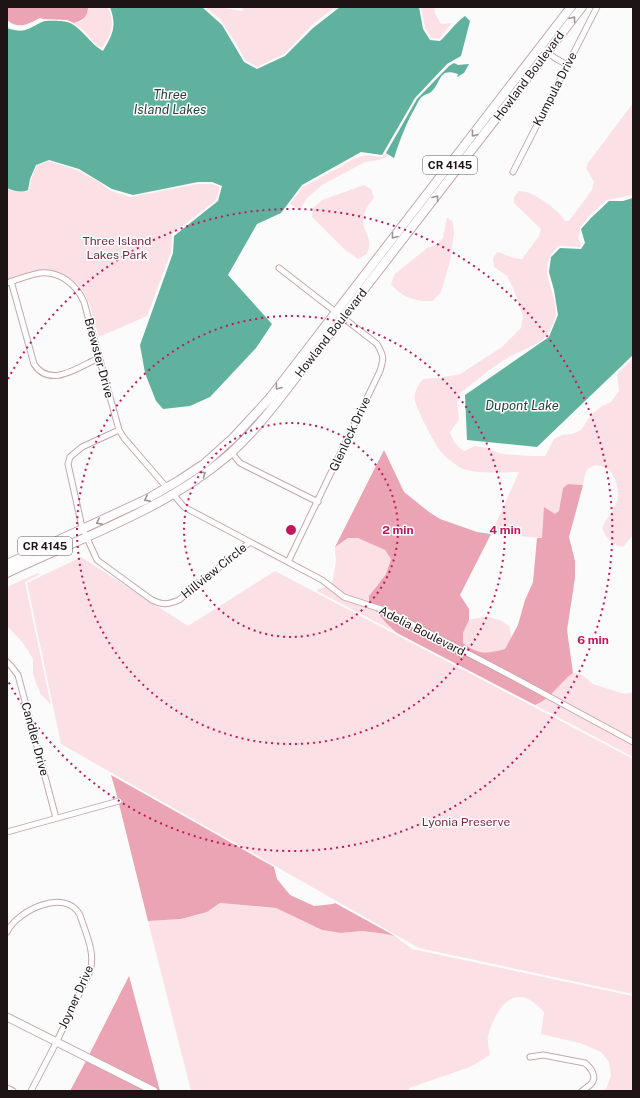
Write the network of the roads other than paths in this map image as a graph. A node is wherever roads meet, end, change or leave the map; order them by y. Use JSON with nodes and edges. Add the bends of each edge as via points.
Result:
{"nodes":[{"id":1,"x":572,"y":7,"type":"edge"},
{"id":2,"x":582,"y":7,"type":"edge"},
{"id":3,"x":597,"y":7,"type":"edge"},
{"id":4,"x":540,"y":47,"type":"junction"},
{"id":5,"x":547,"y":52,"type":"junction"},
{"id":6,"x":567,"y":65,"type":"junction"},
{"id":7,"x":514,"y":172,"type":"dead end"},
{"id":8,"x":279,"y":268,"type":"dead end"},
{"id":9,"x":9,"y":282,"type":"edge"},
{"id":10,"x":340,"y":314,"type":"junction"},
{"id":11,"x":99,"y":358,"type":"junction"},
{"id":12,"x":119,"y":430,"type":"junction"},
{"id":13,"x":231,"y":452,"type":"junction"},
{"id":14,"x":178,"y":481,"type":"junction"},
{"id":15,"x":167,"y":488,"type":"junction"},
{"id":16,"x":173,"y":494,"type":"junction"},
{"id":17,"x":318,"y":502,"type":"junction"},
{"id":18,"x":84,"y":533,"type":"junction"},
{"id":19,"x":250,"y":542,"type":"junction"},
{"id":20,"x":288,"y":562,"type":"junction"},
{"id":21,"x":7,"y":564,"type":"edge"},
{"id":22,"x":7,"y":573,"type":"edge"},
{"id":23,"x":7,"y":662,"type":"edge"},
{"id":24,"x":633,"y":742,"type":"edge"},
{"id":25,"x":119,"y":801,"type":"dead end"},
{"id":26,"x":56,"y":818,"type":"junction"},
{"id":27,"x":7,"y":832,"type":"edge"},
{"id":28,"x":7,"y":932,"type":"edge"},
{"id":29,"x":7,"y":1017,"type":"edge"},
{"id":30,"x":56,"y":1041,"type":"junction"},
{"id":31,"x":530,"y":1058,"type":"dead end"},
{"id":32,"x":7,"y":1088,"type":"edge"},
{"id":33,"x":13,"y":1091,"type":"edge"},
{"id":34,"x":31,"y":1091,"type":"edge"},
{"id":35,"x":154,"y":1091,"type":"edge"},
{"id":36,"x":582,"y":1091,"type":"edge"}],
"edges":[{"from":1,"to":4,"type":"main road","name":"Howland Boulevard","number":"CR 4145"},
{"from":5,"to":2,"type":"main road","name":"Howland Boulevard","number":"CR 4145","one_way":true},
{"from":3,"to":6,"type":"street","name":"Kumpula Drive"},
{"from":4,"to":5,"type":"street"},
{"from":4,"to":10,"type":"main road","name":"Howland Boulevard","number":"CR 4145","one_way":true},
{"from":5,"to":6,"type":"street"},
{"from":10,"to":5,"type":"main road","name":"Howland Boulevard","number":"CR 4145","one_way":true},
{"from":6,"to":7,"type":"street","name":"Kumpula Drive"},
{"from":8,"to":10,"type":"street","name":"Glenlock Drive"},
{"from":9,"to":11,"type":"street","name":"Brewster Drive","via":[[40,273],[50,273],[68,280],[75,286],[84,302]]},
{"from":9,"to":11,"type":"street","via":[[37,369],[45,375],[61,375]]},
{"from":10,"to":13,"type":"main road","name":"Howland Boulevard","number":"CR 4145","via":[[265,416]]},
{"from":10,"to":14,"type":"main road","name":"Howland Boulevard","number":"CR 4145","one_way":true,"via":[[256,415],[209,459]]},
{"from":10,"to":17,"type":"street","name":"Glenlock Drive","via":[[377,344],[383,354],[383,361]]},
{"from":11,"to":12,"type":"street","name":"Brewster Drive"},
{"from":12,"to":15,"type":"street","name":"Brewster Drive"},
{"from":12,"to":18,"type":"street","name":"Hillview Circle","via":[[82,447],[70,457],[68,464]]},
{"from":16,"to":13,"type":"main road","name":"Howland Boulevard","number":"CR 4145","one_way":true},
{"from":13,"to":17,"type":"street","via":[[240,463]]},
{"from":14,"to":15,"type":"main road","name":"Howland Boulevard","number":"CR 4145"},
{"from":14,"to":16,"type":"main road"},
{"from":15,"to":18,"type":"main road","name":"Howland Boulevard","number":"CR 4145","one_way":true},
{"from":16,"to":18,"type":"main road","name":"Howland Boulevard","number":"CR 4145"},
{"from":16,"to":19,"type":"street","name":"Adelia Boulevard","via":[[184,507]]},
{"from":17,"to":20,"type":"street","name":"Glenlock Drive"},
{"from":18,"to":19,"type":"street","name":"Hillview Circle","via":[[97,560],[152,600],[162,604],[179,600]]},
{"from":18,"to":21,"type":"main road","name":"Howland Boulevard","number":"CR 4145"},
{"from":18,"to":22,"type":"main road","name":"Howland Boulevard","number":"CR 4145"},
{"from":19,"to":20,"type":"street","name":"Adelia Boulevard"},
{"from":20,"to":24,"type":"street","name":"Adelia Boulevard","via":[[322,580],[344,597],[388,611]]},
{"from":23,"to":26,"type":"street","name":"Candler Drive","via":[[18,675]]},
{"from":25,"to":26,"type":"street"},
{"from":26,"to":27,"type":"street"},
{"from":28,"to":30,"type":"street","name":"Joyner Drive","via":[[25,913],[40,906],[55,902],[72,905],[78,910],[92,956],[92,964]]},
{"from":29,"to":30,"type":"main road"},
{"from":30,"to":34,"type":"street","name":"Joyner Drive"},
{"from":30,"to":35,"type":"main road"},
{"from":31,"to":36,"type":"street","via":[[543,1055],[585,1063],[591,1068],[594,1078]]},
{"from":32,"to":33,"type":"street"}]}
